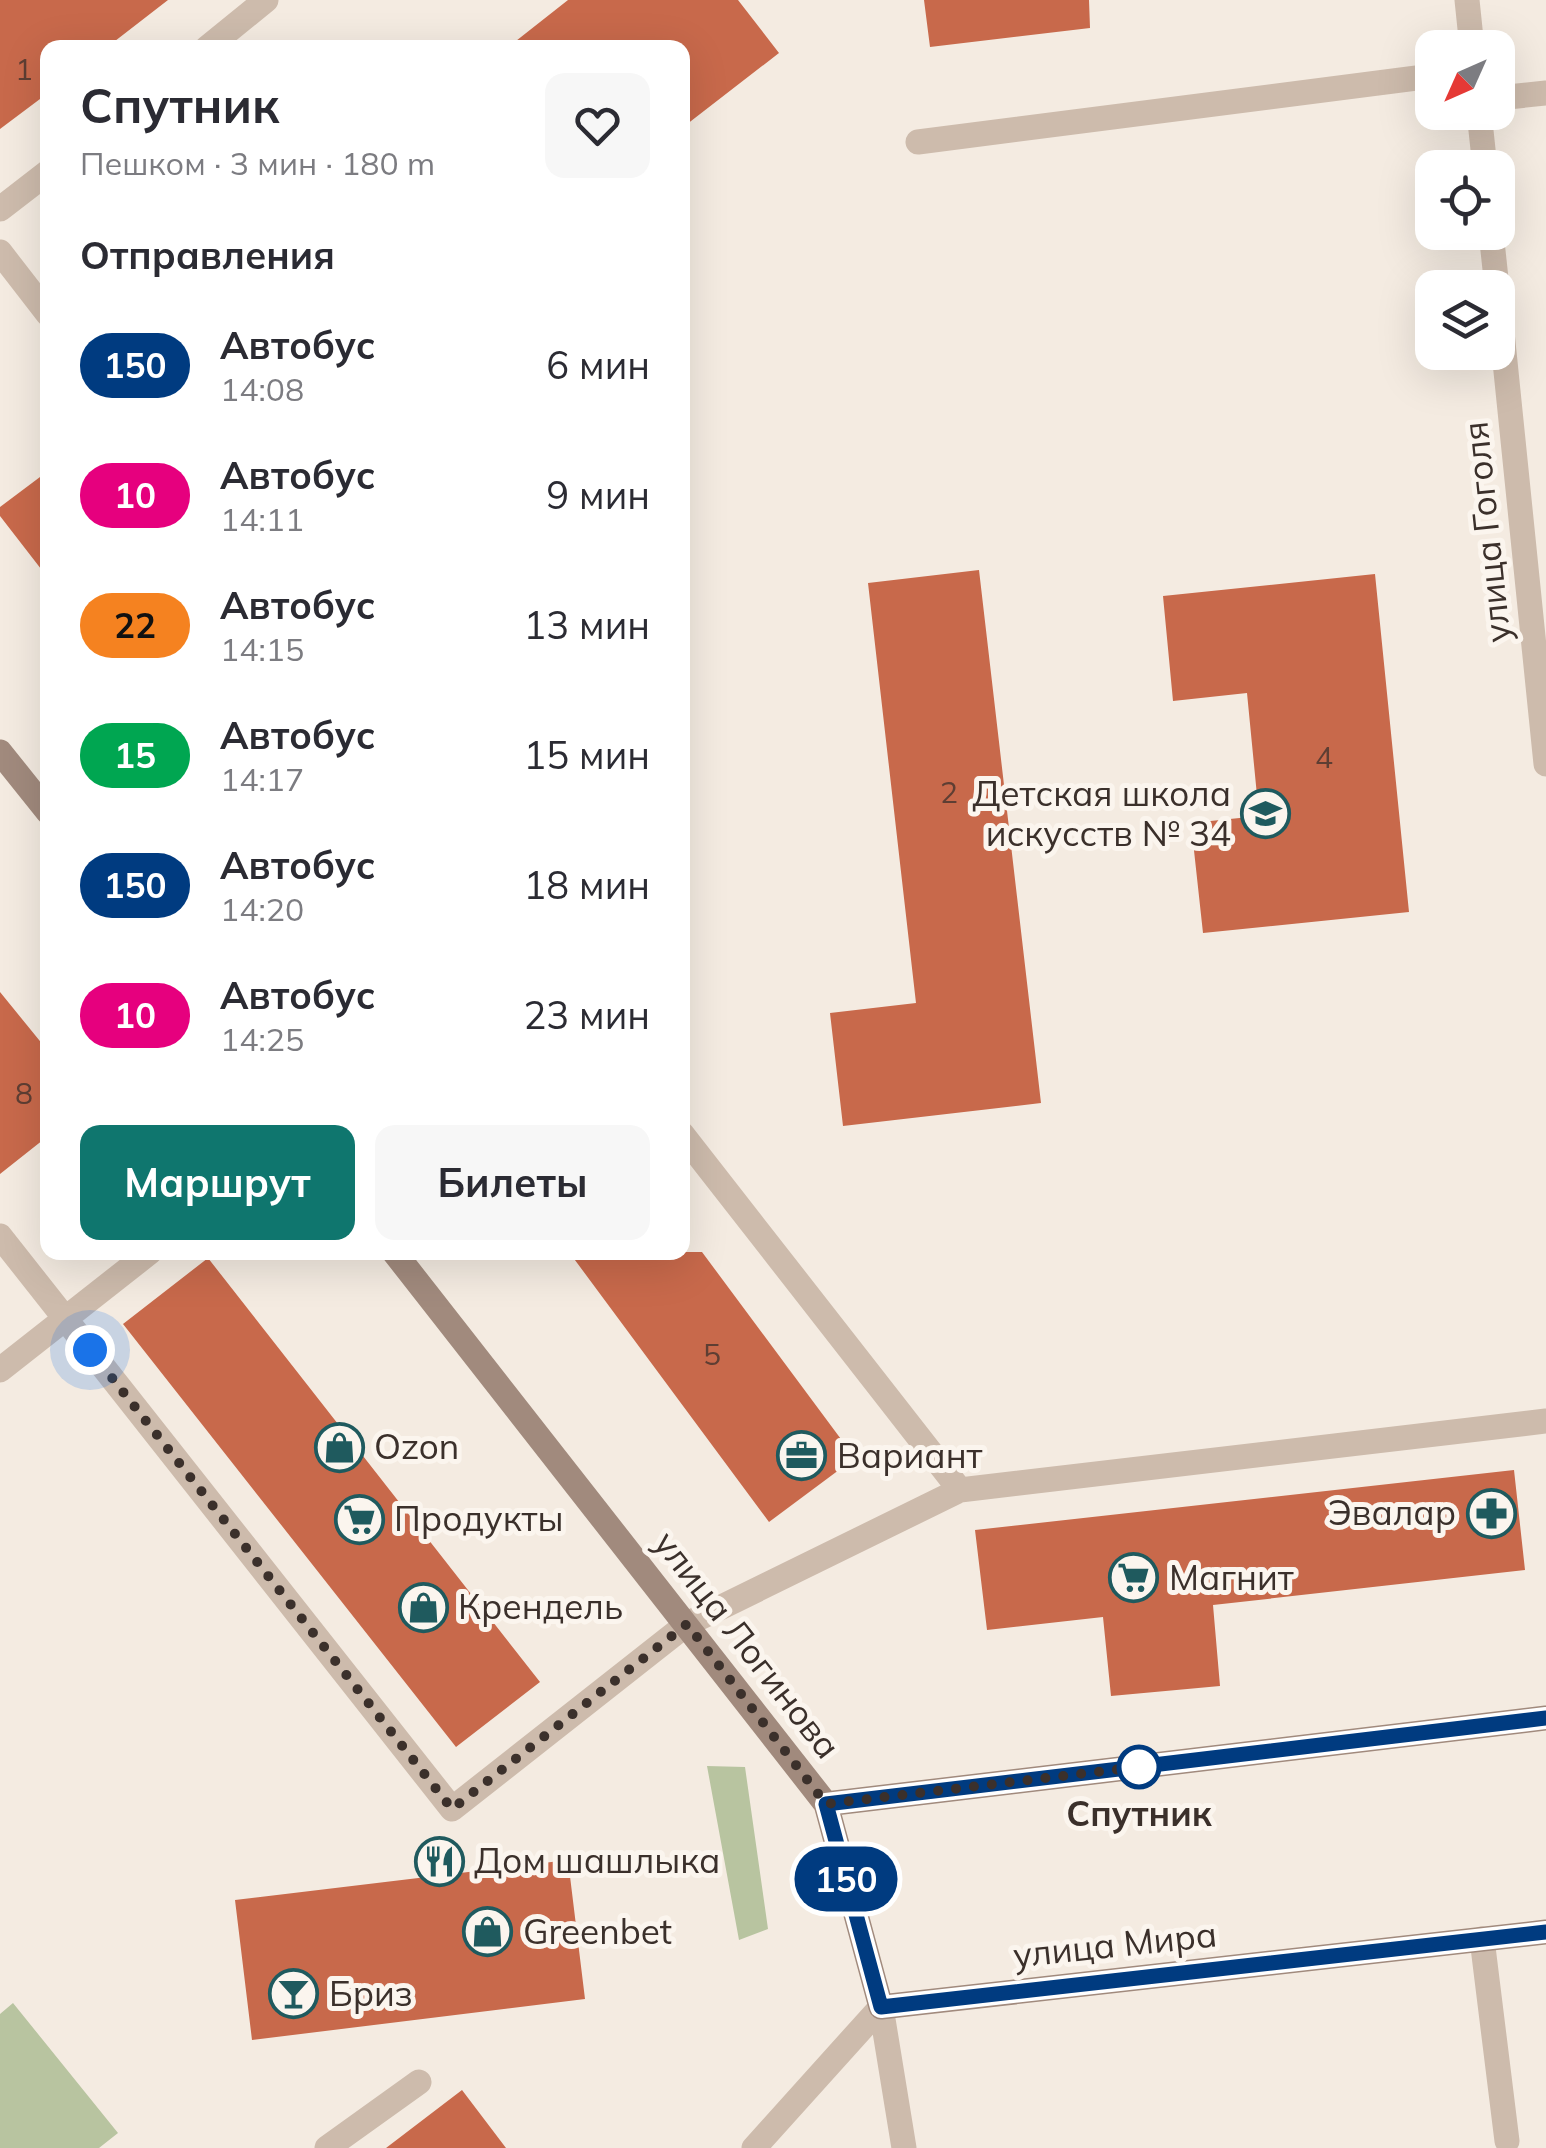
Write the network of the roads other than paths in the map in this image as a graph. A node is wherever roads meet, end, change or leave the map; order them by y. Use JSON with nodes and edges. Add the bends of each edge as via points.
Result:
{"nodes":[{"id":1,"x":266,"y":0,"type":"edge"},
{"id":2,"x":1467,"y":0,"type":"edge"},
{"id":3,"x":1470,"y":30,"type":"edge"},
{"id":4,"x":217,"y":40,"type":"edge"},
{"id":5,"x":1415,"y":78,"type":"edge"},
{"id":6,"x":1546,"y":93,"type":"edge"},
{"id":7,"x":1515,"y":96,"type":"edge"},
{"id":8,"x":918,"y":142,"type":"dead end"},
{"id":9,"x":40,"y":178,"type":"edge"},
{"id":10,"x":0,"y":209,"type":"edge"},
{"id":11,"x":0,"y":252,"type":"edge"},
{"id":12,"x":40,"y":304,"type":"edge"},
{"id":13,"x":1505,"y":370,"type":"edge"},
{"id":14,"x":0,"y":752,"type":"edge"},
{"id":15,"x":1546,"y":764,"type":"edge"},
{"id":16,"x":40,"y":802,"type":"edge"},
{"id":17,"x":690,"y":1144,"type":"edge"},
{"id":18,"x":0,"y":1236,"type":"edge"},
{"id":19,"x":140,"y":1260,"type":"edge"},
{"id":20,"x":400,"y":1260,"type":"edge"},
{"id":21,"x":66,"y":1319,"type":"junction"},
{"id":22,"x":0,"y":1370,"type":"edge"},
{"id":23,"x":1546,"y":1421,"type":"edge"},
{"id":24,"x":960,"y":1490,"type":"junction"},
{"id":25,"x":687,"y":1624,"type":"junction"},
{"id":26,"x":1546,"y":1718,"type":"edge"},
{"id":27,"x":826,"y":1804,"type":"junction"},
{"id":28,"x":1546,"y":1932,"type":"edge"},
{"id":29,"x":1482,"y":1939,"type":"junction"},
{"id":30,"x":881,"y":2007,"type":"junction"},
{"id":31,"x":419,"y":2082,"type":"dead end"},
{"id":32,"x":1507,"y":2141,"type":"dead end"},
{"id":33,"x":327,"y":2148,"type":"edge"},
{"id":34,"x":754,"y":2148,"type":"edge"},
{"id":35,"x":904,"y":2148,"type":"edge"}],
"edges":[{"from":1,"to":4,"type":"street"},
{"from":2,"to":3,"type":"street"},
{"from":5,"to":8,"type":"street"},
{"from":6,"to":7,"type":"street"},
{"from":9,"to":10,"type":"street"},
{"from":11,"to":12,"type":"street"},
{"from":13,"to":15,"type":"street","name":"улица Гоголя"},
{"from":14,"to":16,"type":"main road"},
{"from":17,"to":24,"type":"street"},
{"from":18,"to":21,"type":"street"},
{"from":19,"to":21,"type":"street"},
{"from":20,"to":25,"type":"main road","name":"улица Логинова"},
{"from":21,"to":22,"type":"street"},
{"from":21,"to":25,"type":"street","via":[[452,1809]]},
{"from":23,"to":24,"type":"street"},
{"from":24,"to":25,"type":"street"},
{"from":25,"to":27,"type":"main road","name":"улица Логинова"},
{"from":26,"to":27,"type":"main road"},
{"from":27,"to":30,"type":"main road","name":"улица Логинова"},
{"from":28,"to":29,"type":"main road","name":"улица Мира"},
{"from":29,"to":30,"type":"main road","name":"улица Мира"},
{"from":29,"to":32,"type":"street"},
{"from":30,"to":34,"type":"street"},
{"from":30,"to":35,"type":"street","name":"улица Логинова"},
{"from":31,"to":33,"type":"street"}]}
